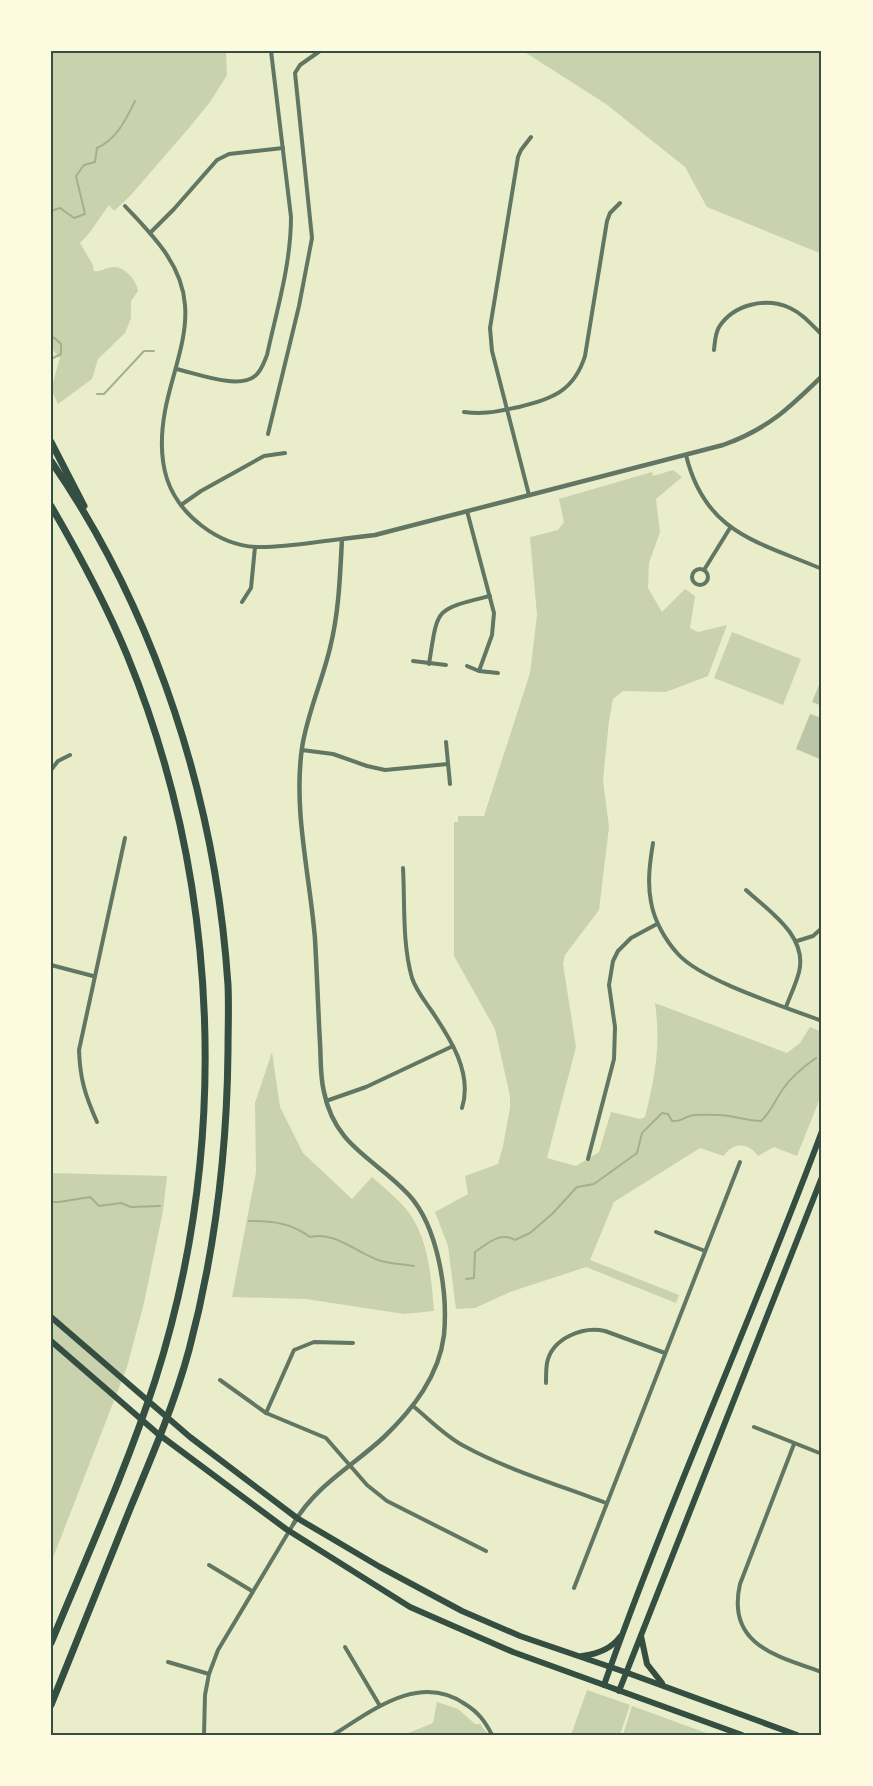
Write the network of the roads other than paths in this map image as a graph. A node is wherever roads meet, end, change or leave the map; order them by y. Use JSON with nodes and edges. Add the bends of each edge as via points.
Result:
{"nodes":[{"id":1,"x":271,"y":51,"type":"edge"},
{"id":2,"x":320,"y":51,"type":"edge"},
{"id":3,"x":531,"y":137,"type":"dead end"},
{"id":4,"x":283,"y":148,"type":"junction"},
{"id":5,"x":620,"y":203,"type":"dead end"},
{"id":6,"x":125,"y":206,"type":"dead end"},
{"id":7,"x":150,"y":233,"type":"junction"},
{"id":8,"x":822,"y":335,"type":"edge"},
{"id":9,"x":714,"y":350,"type":"dead end"},
{"id":10,"x":176,"y":369,"type":"junction"},
{"id":11,"x":822,"y":376,"type":"edge"},
{"id":12,"x":507,"y":409,"type":"junction"},
{"id":13,"x":464,"y":412,"type":"dead end"},
{"id":14,"x":268,"y":434,"type":"dead end"},
{"id":15,"x":51,"y":442,"type":"edge"},
{"id":16,"x":285,"y":453,"type":"dead end"},
{"id":17,"x":686,"y":455,"type":"junction"},
{"id":18,"x":51,"y":461,"type":"edge"},
{"id":19,"x":529,"y":495,"type":"junction"},
{"id":20,"x":181,"y":505,"type":"junction"},
{"id":21,"x":51,"y":506,"type":"edge"},
{"id":22,"x":467,"y":511,"type":"junction"},
{"id":23,"x":730,"y":528,"type":"junction"},
{"id":24,"x":342,"y":539,"type":"junction"},
{"id":25,"x":255,"y":547,"type":"junction"},
{"id":26,"x":108,"y":557,"type":"junction"},
{"id":27,"x":822,"y":569,"type":"edge"},
{"id":28,"x":704,"y":570,"type":"junction"},
{"id":29,"x":489,"y":596,"type":"junction"},
{"id":30,"x":242,"y":602,"type":"dead end"},
{"id":31,"x":413,"y":661,"type":"dead end"},
{"id":32,"x":429,"y":664,"type":"junction"},
{"id":33,"x":446,"y":665,"type":"dead end"},
{"id":34,"x":467,"y":666,"type":"dead end"},
{"id":35,"x":479,"y":671,"type":"junction"},
{"id":36,"x":498,"y":673,"type":"dead end"},
{"id":37,"x":446,"y":742,"type":"dead end"},
{"id":38,"x":302,"y":750,"type":"junction"},
{"id":39,"x":70,"y":755,"type":"dead end"},
{"id":40,"x":448,"y":764,"type":"junction"},
{"id":41,"x":51,"y":770,"type":"edge"},
{"id":42,"x":450,"y":784,"type":"dead end"},
{"id":43,"x":125,"y":838,"type":"dead end"},
{"id":44,"x":653,"y":843,"type":"dead end"},
{"id":45,"x":403,"y":868,"type":"dead end"},
{"id":46,"x":746,"y":890,"type":"dead end"},
{"id":47,"x":657,"y":924,"type":"junction"},
{"id":48,"x":822,"y":928,"type":"edge"},
{"id":49,"x":797,"y":941,"type":"junction"},
{"id":50,"x":51,"y":965,"type":"edge"},
{"id":51,"x":93,"y":976,"type":"junction"},
{"id":52,"x":786,"y":1007,"type":"junction"},
{"id":53,"x":822,"y":1021,"type":"edge"},
{"id":54,"x":453,"y":1046,"type":"junction"},
{"id":55,"x":326,"y":1101,"type":"junction"},
{"id":56,"x":462,"y":1107,"type":"dead end"},
{"id":57,"x":97,"y":1122,"type":"dead end"},
{"id":58,"x":822,"y":1131,"type":"edge"},
{"id":59,"x":588,"y":1159,"type":"dead end"},
{"id":60,"x":740,"y":1162,"type":"dead end"},
{"id":61,"x":822,"y":1177,"type":"edge"},
{"id":62,"x":656,"y":1232,"type":"dead end"},
{"id":63,"x":705,"y":1251,"type":"junction"},
{"id":64,"x":51,"y":1317,"type":"edge"},
{"id":65,"x":51,"y":1341,"type":"edge"},
{"id":66,"x":353,"y":1343,"type":"dead end"},
{"id":67,"x":665,"y":1353,"type":"junction"},
{"id":68,"x":220,"y":1380,"type":"dead end"},
{"id":69,"x":546,"y":1383,"type":"dead end"},
{"id":70,"x":413,"y":1406,"type":"junction"},
{"id":71,"x":266,"y":1413,"type":"junction"},
{"id":72,"x":753,"y":1428,"type":"dead end"},
{"id":73,"x":794,"y":1444,"type":"junction"},
{"id":74,"x":822,"y":1455,"type":"edge"},
{"id":75,"x":350,"y":1464,"type":"junction"},
{"id":76,"x":606,"y":1503,"type":"junction"},
{"id":77,"x":296,"y":1521,"type":"junction"},
{"id":78,"x":289,"y":1531,"type":"junction"},
{"id":79,"x":486,"y":1551,"type":"dead end"},
{"id":80,"x":209,"y":1565,"type":"dead end"},
{"id":81,"x":574,"y":1588,"type":"dead end"},
{"id":82,"x":252,"y":1591,"type":"junction"},
{"id":83,"x":626,"y":1629,"type":"junction"},
{"id":84,"x":640,"y":1634,"type":"junction"},
{"id":85,"x":51,"y":1643,"type":"edge"},
{"id":86,"x":345,"y":1647,"type":"dead end"},
{"id":87,"x":579,"y":1656,"type":"junction"},
{"id":88,"x":168,"y":1662,"type":"dead end"},
{"id":89,"x":611,"y":1667,"type":"junction"},
{"id":90,"x":625,"y":1671,"type":"junction"},
{"id":91,"x":822,"y":1672,"type":"edge"},
{"id":92,"x":209,"y":1674,"type":"junction"},
{"id":93,"x":604,"y":1685,"type":"junction"},
{"id":94,"x":664,"y":1686,"type":"junction"},
{"id":95,"x":619,"y":1690,"type":"junction"},
{"id":96,"x":51,"y":1705,"type":"edge"},
{"id":97,"x":380,"y":1706,"type":"junction"},
{"id":98,"x":204,"y":1735,"type":"edge"},
{"id":99,"x":333,"y":1735,"type":"edge"},
{"id":100,"x":492,"y":1735,"type":"edge"},
{"id":101,"x":741,"y":1735,"type":"edge"},
{"id":102,"x":797,"y":1735,"type":"edge"}],
"edges":[{"from":1,"to":4,"type":"street"},
{"from":2,"to":14,"type":"street","via":[[295,73],[312,238]]},
{"from":3,"to":12,"type":"street","via":[[518,157],[490,328]]},
{"from":4,"to":7,"type":"street","via":[[229,154],[218,160]]},
{"from":4,"to":10,"type":"street","via":[[291,217],[290,246],[261,370],[240,382]]},
{"from":5,"to":12,"type":"street","via":[[607,221],[582,367],[570,384],[556,394]]},
{"from":6,"to":7,"type":"street"},
{"from":7,"to":10,"type":"street","via":[[169,257],[183,291],[184,329]]},
{"from":8,"to":9,"type":"street","via":[[792,308],[766,302],[738,309],[727,318],[716,334]]},
{"from":10,"to":20,"type":"street","via":[[165,410],[162,452],[167,479]]},
{"from":11,"to":17,"type":"street","via":[[762,429]]},
{"from":12,"to":13,"type":"street","via":[[485,414]]},
{"from":12,"to":19,"type":"street"},
{"from":15,"to":26,"type":"highway"},
{"from":16,"to":20,"type":"street","via":[[264,456]]},
{"from":17,"to":19,"type":"street"},
{"from":17,"to":23,"type":"street","via":[[700,495],[714,515]]},
{"from":18,"to":26,"type":"highway"},
{"from":19,"to":22,"type":"street"},
{"from":20,"to":25,"type":"street","via":[[223,539]]},
{"from":21,"to":85,"type":"highway","via":[[111,620],[153,726],[189,866],[205,1019],[201,1167],[186,1262],[155,1381],[136,1436]]},
{"from":22,"to":24,"type":"street","via":[[375,535]]},
{"from":22,"to":29,"type":"street"},
{"from":23,"to":27,"type":"street"},
{"from":23,"to":28,"type":"street"},
{"from":24,"to":25,"type":"street"},
{"from":24,"to":38,"type":"street","via":[[331,646]]},
{"from":25,"to":30,"type":"street","via":[[251,588]]},
{"from":26,"to":96,"type":"highway","via":[[161,673],[209,846],[228,987],[228,1095],[218,1212],[189,1352],[154,1451]]},
{"from":28,"to":28,"type":"street","via":[[708,576],[705,584],[694,583],[692,574],[700,568]]},
{"from":29,"to":32,"type":"street","via":[[445,609],[438,618]]},
{"from":29,"to":35,"type":"street","via":[[494,624]]},
{"from":31,"to":32,"type":"street"},
{"from":32,"to":33,"type":"street"},
{"from":34,"to":35,"type":"street"},
{"from":35,"to":36,"type":"street"},
{"from":37,"to":40,"type":"street"},
{"from":38,"to":40,"type":"street","via":[[333,754],[385,770]]},
{"from":38,"to":55,"type":"street","via":[[299,793],[315,938]]},
{"from":39,"to":41,"type":"street"},
{"from":40,"to":42,"type":"street"},
{"from":43,"to":51,"type":"street"},
{"from":44,"to":47,"type":"street","via":[[649,891]]},
{"from":45,"to":54,"type":"street","via":[[412,978]]},
{"from":46,"to":49,"type":"street"},
{"from":47,"to":52,"type":"street","via":[[678,954],[694,968]]},
{"from":47,"to":59,"type":"street","via":[[631,938],[613,961],[609,985],[615,1027],[614,1059]]},
{"from":48,"to":49,"type":"street"},
{"from":49,"to":52,"type":"street","via":[[800,970]]},
{"from":50,"to":51,"type":"street"},
{"from":51,"to":57,"type":"street","via":[[79,1050],[80,1075]]},
{"from":52,"to":53,"type":"street"},
{"from":54,"to":55,"type":"street","via":[[366,1087]]},
{"from":54,"to":56,"type":"street","via":[[465,1084]]},
{"from":55,"to":70,"type":"street","via":[[337,1129],[409,1195],[437,1248],[444,1335],[432,1375]]},
{"from":58,"to":83,"type":"main road"},
{"from":60,"to":63,"type":"street"},
{"from":61,"to":84,"type":"main road"},
{"from":62,"to":63,"type":"street"},
{"from":63,"to":67,"type":"street"},
{"from":64,"to":77,"type":"main road","via":[[190,1437]]},
{"from":65,"to":78,"type":"main road","via":[[157,1433]]},
{"from":66,"to":71,"type":"street","via":[[314,1342],[294,1350]]},
{"from":67,"to":69,"type":"street","via":[[597,1329],[576,1332],[559,1343],[547,1361]]},
{"from":67,"to":76,"type":"street"},
{"from":68,"to":71,"type":"street"},
{"from":70,"to":75,"type":"street"},
{"from":70,"to":76,"type":"street","via":[[464,1446]]},
{"from":71,"to":75,"type":"street","via":[[326,1438]]},
{"from":72,"to":73,"type":"street"},
{"from":73,"to":74,"type":"street"},
{"from":73,"to":91,"type":"street","via":[[740,1584],[739,1616],[759,1647]]},
{"from":75,"to":77,"type":"street","via":[[314,1496]]},
{"from":75,"to":79,"type":"street","via":[[387,1501]]},
{"from":76,"to":81,"type":"street"},
{"from":77,"to":78,"type":"street"},
{"from":77,"to":87,"type":"main road","via":[[462,1611]]},
{"from":78,"to":82,"type":"street"},
{"from":78,"to":93,"type":"main road","via":[[410,1607],[513,1652]]},
{"from":80,"to":82,"type":"street"},
{"from":82,"to":92,"type":"street","via":[[218,1650]]},
{"from":83,"to":87,"type":"main road","via":[[611,1647]]},
{"from":83,"to":89,"type":"main road"},
{"from":84,"to":90,"type":"main road"},
{"from":84,"to":94,"type":"main road","via":[[647,1664]]},
{"from":86,"to":97,"type":"street"},
{"from":87,"to":89,"type":"main road"},
{"from":88,"to":92,"type":"street"},
{"from":89,"to":90,"type":"main road"},
{"from":89,"to":93,"type":"main road"},
{"from":90,"to":94,"type":"main road"},
{"from":90,"to":95,"type":"main road"},
{"from":92,"to":98,"type":"street"},
{"from":93,"to":95,"type":"main road"},
{"from":94,"to":102,"type":"main road"},
{"from":95,"to":101,"type":"main road"},
{"from":97,"to":99,"type":"street"},
{"from":97,"to":100,"type":"street","via":[[416,1691],[444,1693],[477,1712]]}]}
